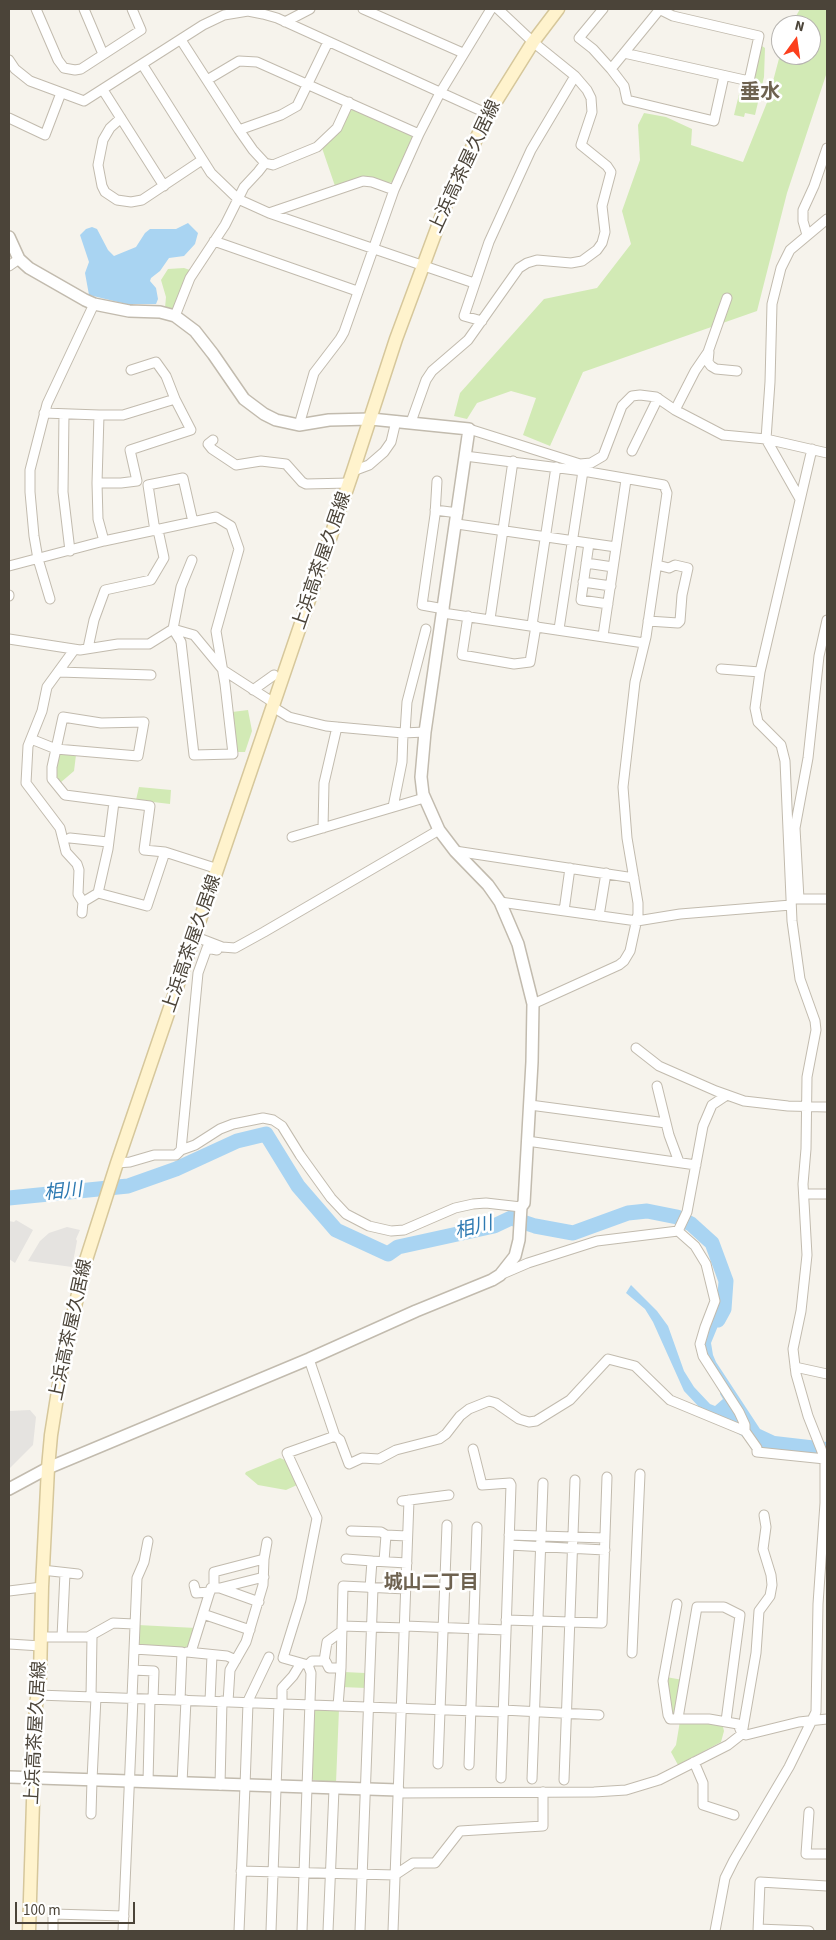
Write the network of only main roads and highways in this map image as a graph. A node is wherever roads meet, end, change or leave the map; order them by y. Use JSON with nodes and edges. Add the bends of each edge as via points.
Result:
{"nodes":[{"id":1,"x":558,"y":9,"type":"edge"},
{"id":2,"x":29,"y":1931,"type":"edge"}],
"edges":[{"from":1,"to":2,"type":"main road","name":"上浜高茶屋久居線","via":[[488,114],[449,196],[396,339],[196,938],[115,1169],[81,1279],[64,1354],[48,1468]]}]}
